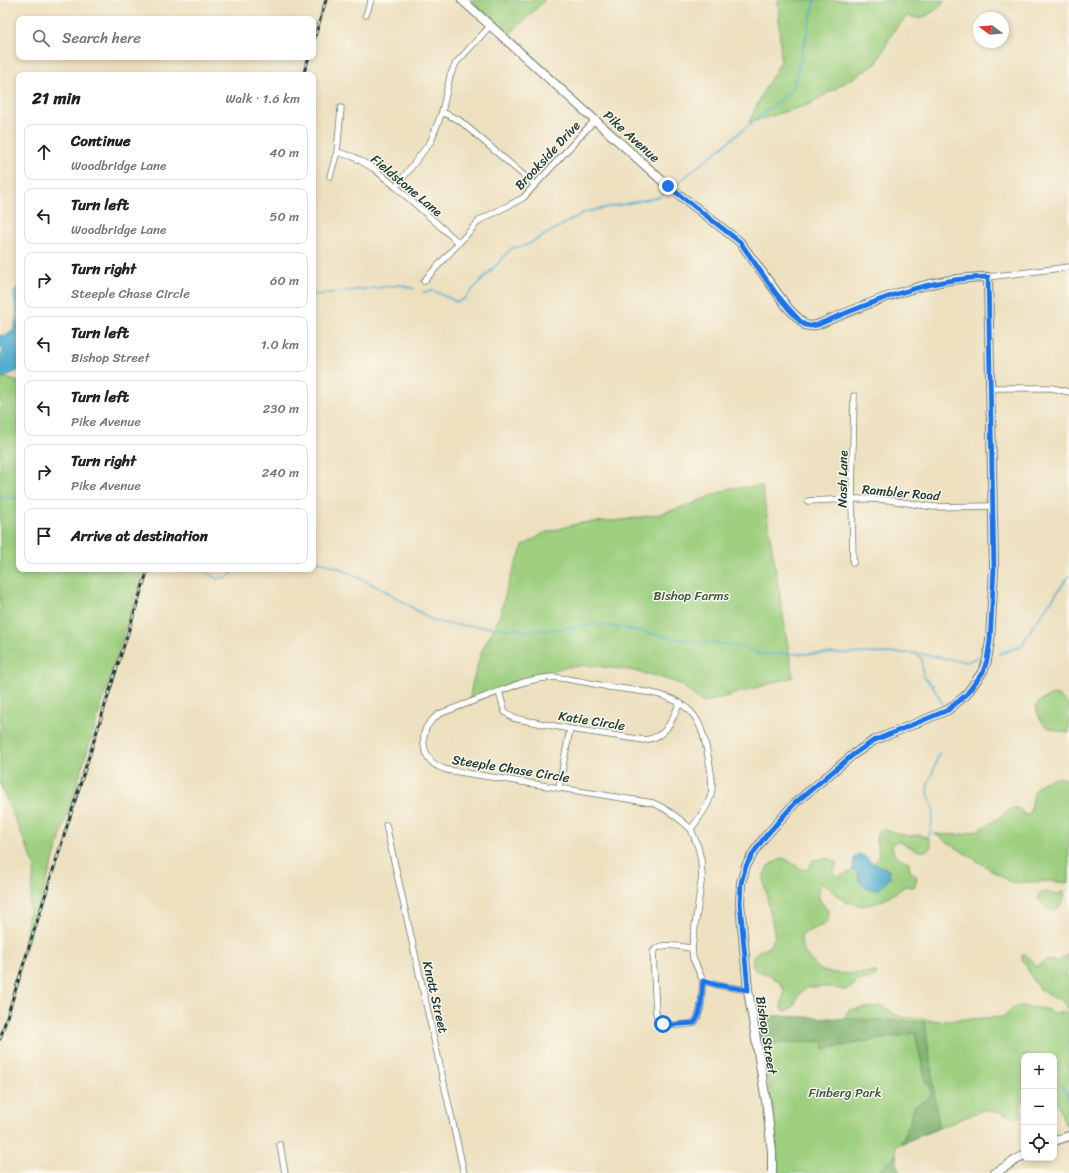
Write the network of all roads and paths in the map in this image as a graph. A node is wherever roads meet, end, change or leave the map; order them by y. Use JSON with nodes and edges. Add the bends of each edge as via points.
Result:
{"nodes":[{"id":1,"x":372,"y":0,"type":"edge"},
{"id":2,"x":462,"y":0,"type":"edge"},
{"id":3,"x":366,"y":15,"type":"dead end"},
{"id":4,"x":491,"y":25,"type":"junction"},
{"id":5,"x":341,"y":108,"type":"dead end"},
{"id":6,"x":442,"y":112,"type":"junction"},
{"id":7,"x":596,"y":119,"type":"junction"},
{"id":8,"x":337,"y":152,"type":"junction"},
{"id":9,"x":330,"y":176,"type":"dead end"},
{"id":10,"x":396,"y":186,"type":"junction"},
{"id":11,"x":535,"y":186,"type":"junction"},
{"id":12,"x":459,"y":243,"type":"junction"},
{"id":13,"x":1069,"y":267,"type":"edge"},
{"id":14,"x":988,"y":277,"type":"junction"},
{"id":15,"x":424,"y":281,"type":"dead end"},
{"id":16,"x":989,"y":388,"type":"junction"},
{"id":17,"x":1069,"y":392,"type":"edge"},
{"id":18,"x":854,"y":396,"type":"dead end"},
{"id":19,"x":852,"y":499,"type":"junction"},
{"id":20,"x":808,"y":501,"type":"dead end"},
{"id":21,"x":992,"y":506,"type":"junction"},
{"id":22,"x":853,"y":562,"type":"dead end"},
{"id":23,"x":499,"y":692,"type":"junction"},
{"id":24,"x":680,"y":703,"type":"junction"},
{"id":25,"x":570,"y":729,"type":"junction"},
{"id":26,"x":559,"y":787,"type":"junction"},
{"id":27,"x":386,"y":825,"type":"dead end"},
{"id":28,"x":691,"y":829,"type":"junction"},
{"id":29,"x":692,"y":948,"type":"junction"},
{"id":30,"x":703,"y":981,"type":"junction"},
{"id":31,"x":748,"y":990,"type":"junction"},
{"id":32,"x":1069,"y":1136,"type":"edge"},
{"id":33,"x":1057,"y":1140,"type":"edge"},
{"id":34,"x":280,"y":1145,"type":"dead end"},
{"id":35,"x":1021,"y":1157,"type":"edge"},
{"id":36,"x":285,"y":1173,"type":"edge"},
{"id":37,"x":464,"y":1173,"type":"edge"},
{"id":38,"x":772,"y":1173,"type":"edge"},
{"id":39,"x":995,"y":1173,"type":"edge"}],
"edges":[{"from":1,"to":3,"type":"street"},
{"from":2,"to":4,"type":"street","name":"Pike Avenue"},
{"from":4,"to":6,"type":"street","via":[[456,63],[450,76]]},
{"from":4,"to":7,"type":"street","name":"Pike Avenue"},
{"from":5,"to":8,"type":"street"},
{"from":6,"to":10,"type":"street","via":[[431,141]]},
{"from":6,"to":11,"type":"street","via":[[459,120]]},
{"from":7,"to":11,"type":"street","name":"Brookside Drive"},
{"from":7,"to":14,"type":"street","name":"Pike Avenue","via":[[671,188],[740,242],[788,308],[805,325],[817,325],[879,300],[930,284]]},
{"from":8,"to":9,"type":"street"},
{"from":8,"to":10,"type":"street","name":"Fieldstone Lane","via":[[365,163]]},
{"from":10,"to":12,"type":"street","name":"Fieldstone Lane"},
{"from":11,"to":12,"type":"street","name":"Brookside Drive","via":[[523,198],[480,220]]},
{"from":12,"to":15,"type":"street","name":"Brookside Drive"},
{"from":13,"to":14,"type":"street","name":"Pike Avenue"},
{"from":14,"to":16,"type":"street","name":"Bishop Street"},
{"from":16,"to":17,"type":"street","via":[[1052,388]]},
{"from":16,"to":21,"type":"street","name":"Bishop Street"},
{"from":18,"to":19,"type":"street","name":"Nash Lane"},
{"from":19,"to":20,"type":"street","name":"Rambler Road"},
{"from":19,"to":21,"type":"street","name":"Rambler Road","via":[[889,500],[932,507]]},
{"from":19,"to":22,"type":"street","name":"Nash Lane"},
{"from":21,"to":31,"type":"street","name":"Bishop Street","via":[[994,568],[990,641],[983,672],[966,695],[948,710],[873,741],[854,754],[795,803],[760,843],[746,866],[741,883],[740,903]]},
{"from":23,"to":24,"type":"street","name":"Steeple Chase Circle","via":[[538,678],[552,678],[658,695]]},
{"from":23,"to":25,"type":"street","name":"Katie Circle","via":[[505,712],[512,718]]},
{"from":23,"to":26,"type":"street","name":"Steeple Chase Circle","via":[[439,714],[427,728],[424,740],[428,757],[433,764],[447,770]]},
{"from":24,"to":25,"type":"street","name":"Katie Circle","via":[[666,730],[653,739],[644,740]]},
{"from":24,"to":28,"type":"street","name":"Steeple Chase Circle","via":[[699,725],[705,739],[712,777],[710,802]]},
{"from":25,"to":26,"type":"street"},
{"from":26,"to":28,"type":"street","name":"Steeple Chase Circle","via":[[653,803],[664,807]]},
{"from":27,"to":37,"type":"street","name":"Knott Street"},
{"from":28,"to":29,"type":"street","name":"Steeple Chase Circle","via":[[698,847],[702,876]]},
{"from":29,"to":30,"type":"street","name":"Steeple Chase Circle"},
{"from":29,"to":30,"type":"street","via":[[662,946],[653,952],[658,1020],[671,1025],[694,1023],[700,1013]]},
{"from":30,"to":31,"type":"street"},
{"from":31,"to":38,"type":"street","name":"Bishop Street","via":[[765,1096]]},
{"from":32,"to":33,"type":"street"},
{"from":34,"to":36,"type":"street"},
{"from":35,"to":39,"type":"street"}]}
